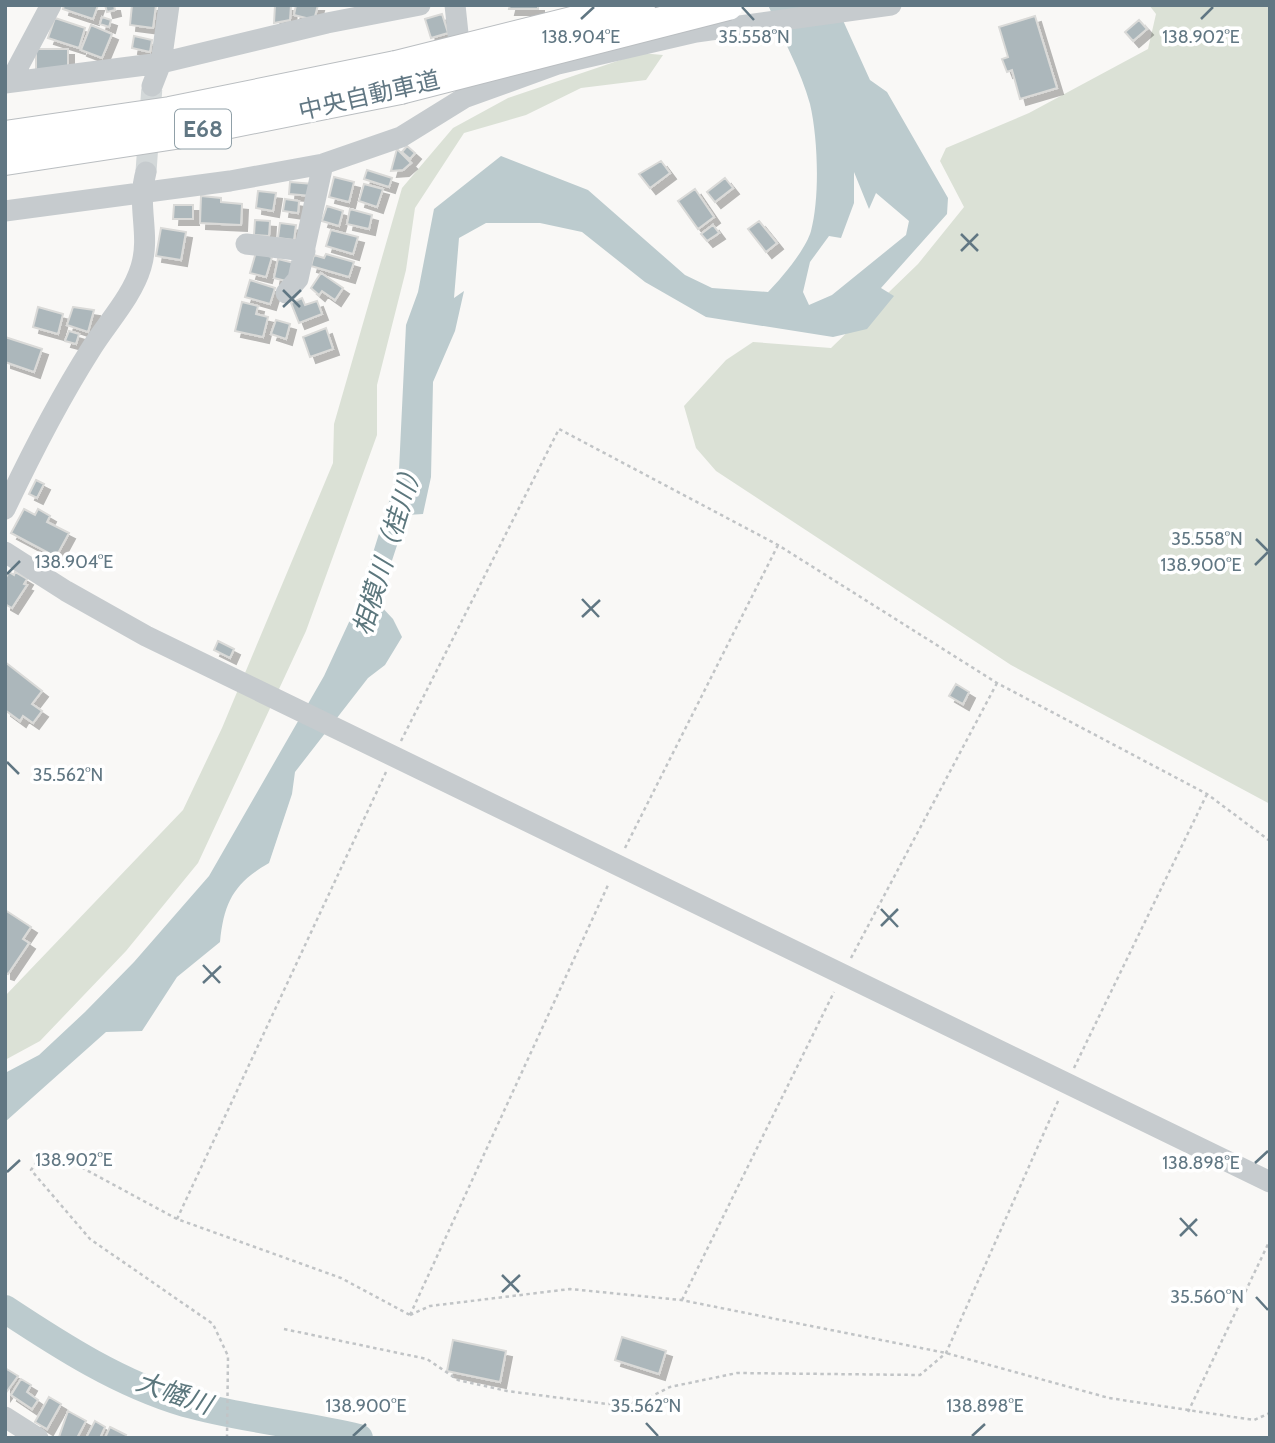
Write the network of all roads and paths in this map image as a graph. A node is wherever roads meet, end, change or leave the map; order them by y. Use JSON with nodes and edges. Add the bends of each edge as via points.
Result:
{"nodes":[{"id":1,"x":51,"y":5,"type":"edge"},
{"id":2,"x":169,"y":5,"type":"edge"},
{"id":3,"x":420,"y":5,"type":"edge"},
{"id":4,"x":456,"y":5,"type":"edge"},
{"id":5,"x":640,"y":5,"type":"edge"},
{"id":6,"x":728,"y":5,"type":"edge"},
{"id":7,"x":891,"y":5,"type":"edge"},
{"id":8,"x":348,"y":12,"type":"edge"},
{"id":9,"x":161,"y":63,"type":"junction"},
{"id":10,"x":398,"y":78,"type":"junction"},
{"id":11,"x":8,"y":82,"type":"edge"},
{"id":12,"x":152,"y":86,"type":"tunnel mouth"},
{"id":13,"x":464,"y":98,"type":"junction"},
{"id":14,"x":5,"y":136,"type":"edge"},
{"id":15,"x":5,"y":160,"type":"edge"},
{"id":16,"x":323,"y":164,"type":"junction"},
{"id":17,"x":143,"y":182,"type":"junction"},
{"id":18,"x":5,"y":211,"type":"edge"},
{"id":19,"x":246,"y":244,"type":"dead end"},
{"id":20,"x":305,"y":251,"type":"junction"},
{"id":21,"x":286,"y":293,"type":"dead end"},
{"id":22,"x":5,"y":509,"type":"edge"},
{"id":23,"x":778,"y":545,"type":"junction"},
{"id":24,"x":5,"y":552,"type":"edge"},
{"id":25,"x":997,"y":683,"type":"junction"},
{"id":26,"x":393,"y":757,"type":"junction"},
{"id":27,"x":1207,"y":794,"type":"junction"},
{"id":28,"x":1270,"y":841,"type":"edge"},
{"id":29,"x":617,"y":865,"type":"junction"},
{"id":30,"x":843,"y":975,"type":"junction"},
{"id":31,"x":1066,"y":1083,"type":"junction"},
{"id":32,"x":1270,"y":1182,"type":"edge"},
{"id":33,"x":177,"y":1219,"type":"junction"},
{"id":34,"x":1270,"y":1240,"type":"edge"},
{"id":35,"x":681,"y":1300,"type":"junction"},
{"id":36,"x":411,"y":1315,"type":"junction"},
{"id":37,"x":284,"y":1329,"type":"dead end"},
{"id":38,"x":946,"y":1353,"type":"junction"},
{"id":39,"x":1188,"y":1412,"type":"junction"},
{"id":40,"x":1270,"y":1413,"type":"edge"},
{"id":41,"x":5,"y":1417,"type":"edge"},
{"id":42,"x":38,"y":1438,"type":"edge"},
{"id":43,"x":227,"y":1438,"type":"edge"}],
"edges":[{"from":1,"to":11,"type":"street"},
{"from":2,"to":9,"type":"street"},
{"from":3,"to":8,"type":"street"},
{"from":4,"to":13,"type":"street"},
{"from":5,"to":10,"type":"highway","name":"中央自動車道","number":"E68","bridge":true},
{"from":6,"to":10,"type":"highway","name":"中央自動車道","number":"E68","bridge":true},
{"from":7,"to":13,"type":"street","via":[[696,32],[558,64]]},
{"from":8,"to":9,"type":"street"},
{"from":9,"to":11,"type":"street"},
{"from":9,"to":12,"type":"street"},
{"from":10,"to":14,"type":"highway","name":"中央自動車道","number":"E68"},
{"from":10,"to":15,"type":"highway","name":"中央自動車道","number":"E68","via":[[187,132]]},
{"from":13,"to":16,"type":"street","via":[[401,137]]},
{"from":16,"to":17,"type":"street"},
{"from":16,"to":20,"type":"street"},
{"from":17,"to":18,"type":"street"},
{"from":17,"to":22,"type":"street","via":[[141,267],[49,418]]},
{"from":19,"to":20,"type":"street"},
{"from":20,"to":21,"type":"street","via":[[298,279]]},
{"from":23,"to":25,"type":"path"},
{"from":23,"to":26,"type":"path","via":[[559,429]]},
{"from":23,"to":29,"type":"path"},
{"from":24,"to":26,"type":"street","via":[[146,636]]},
{"from":25,"to":27,"type":"path"},
{"from":25,"to":30,"type":"path"},
{"from":26,"to":29,"type":"street"},
{"from":26,"to":33,"type":"path"},
{"from":27,"to":28,"type":"path"},
{"from":27,"to":31,"type":"path"},
{"from":29,"to":30,"type":"street"},
{"from":29,"to":36,"type":"path"},
{"from":30,"to":31,"type":"street"},
{"from":30,"to":35,"type":"path"},
{"from":31,"to":32,"type":"street"},
{"from":31,"to":38,"type":"path"},
{"from":33,"to":36,"type":"path","via":[[341,1278]]},
{"from":33,"to":43,"type":"path","via":[[53,1152],[41,1156],[31,1170],[90,1239],[213,1324],[228,1356]]},
{"from":34,"to":39,"type":"path"},
{"from":35,"to":36,"type":"path","via":[[570,1289],[430,1306]]},
{"from":35,"to":38,"type":"path"},
{"from":37,"to":38,"type":"path","via":[[427,1359],[458,1380],[607,1404],[640,1402],[670,1387],[737,1373],[920,1375]]},
{"from":38,"to":39,"type":"path","via":[[1109,1398]]},
{"from":39,"to":40,"type":"path","via":[[1254,1420]]},
{"from":41,"to":42,"type":"street"}]}
